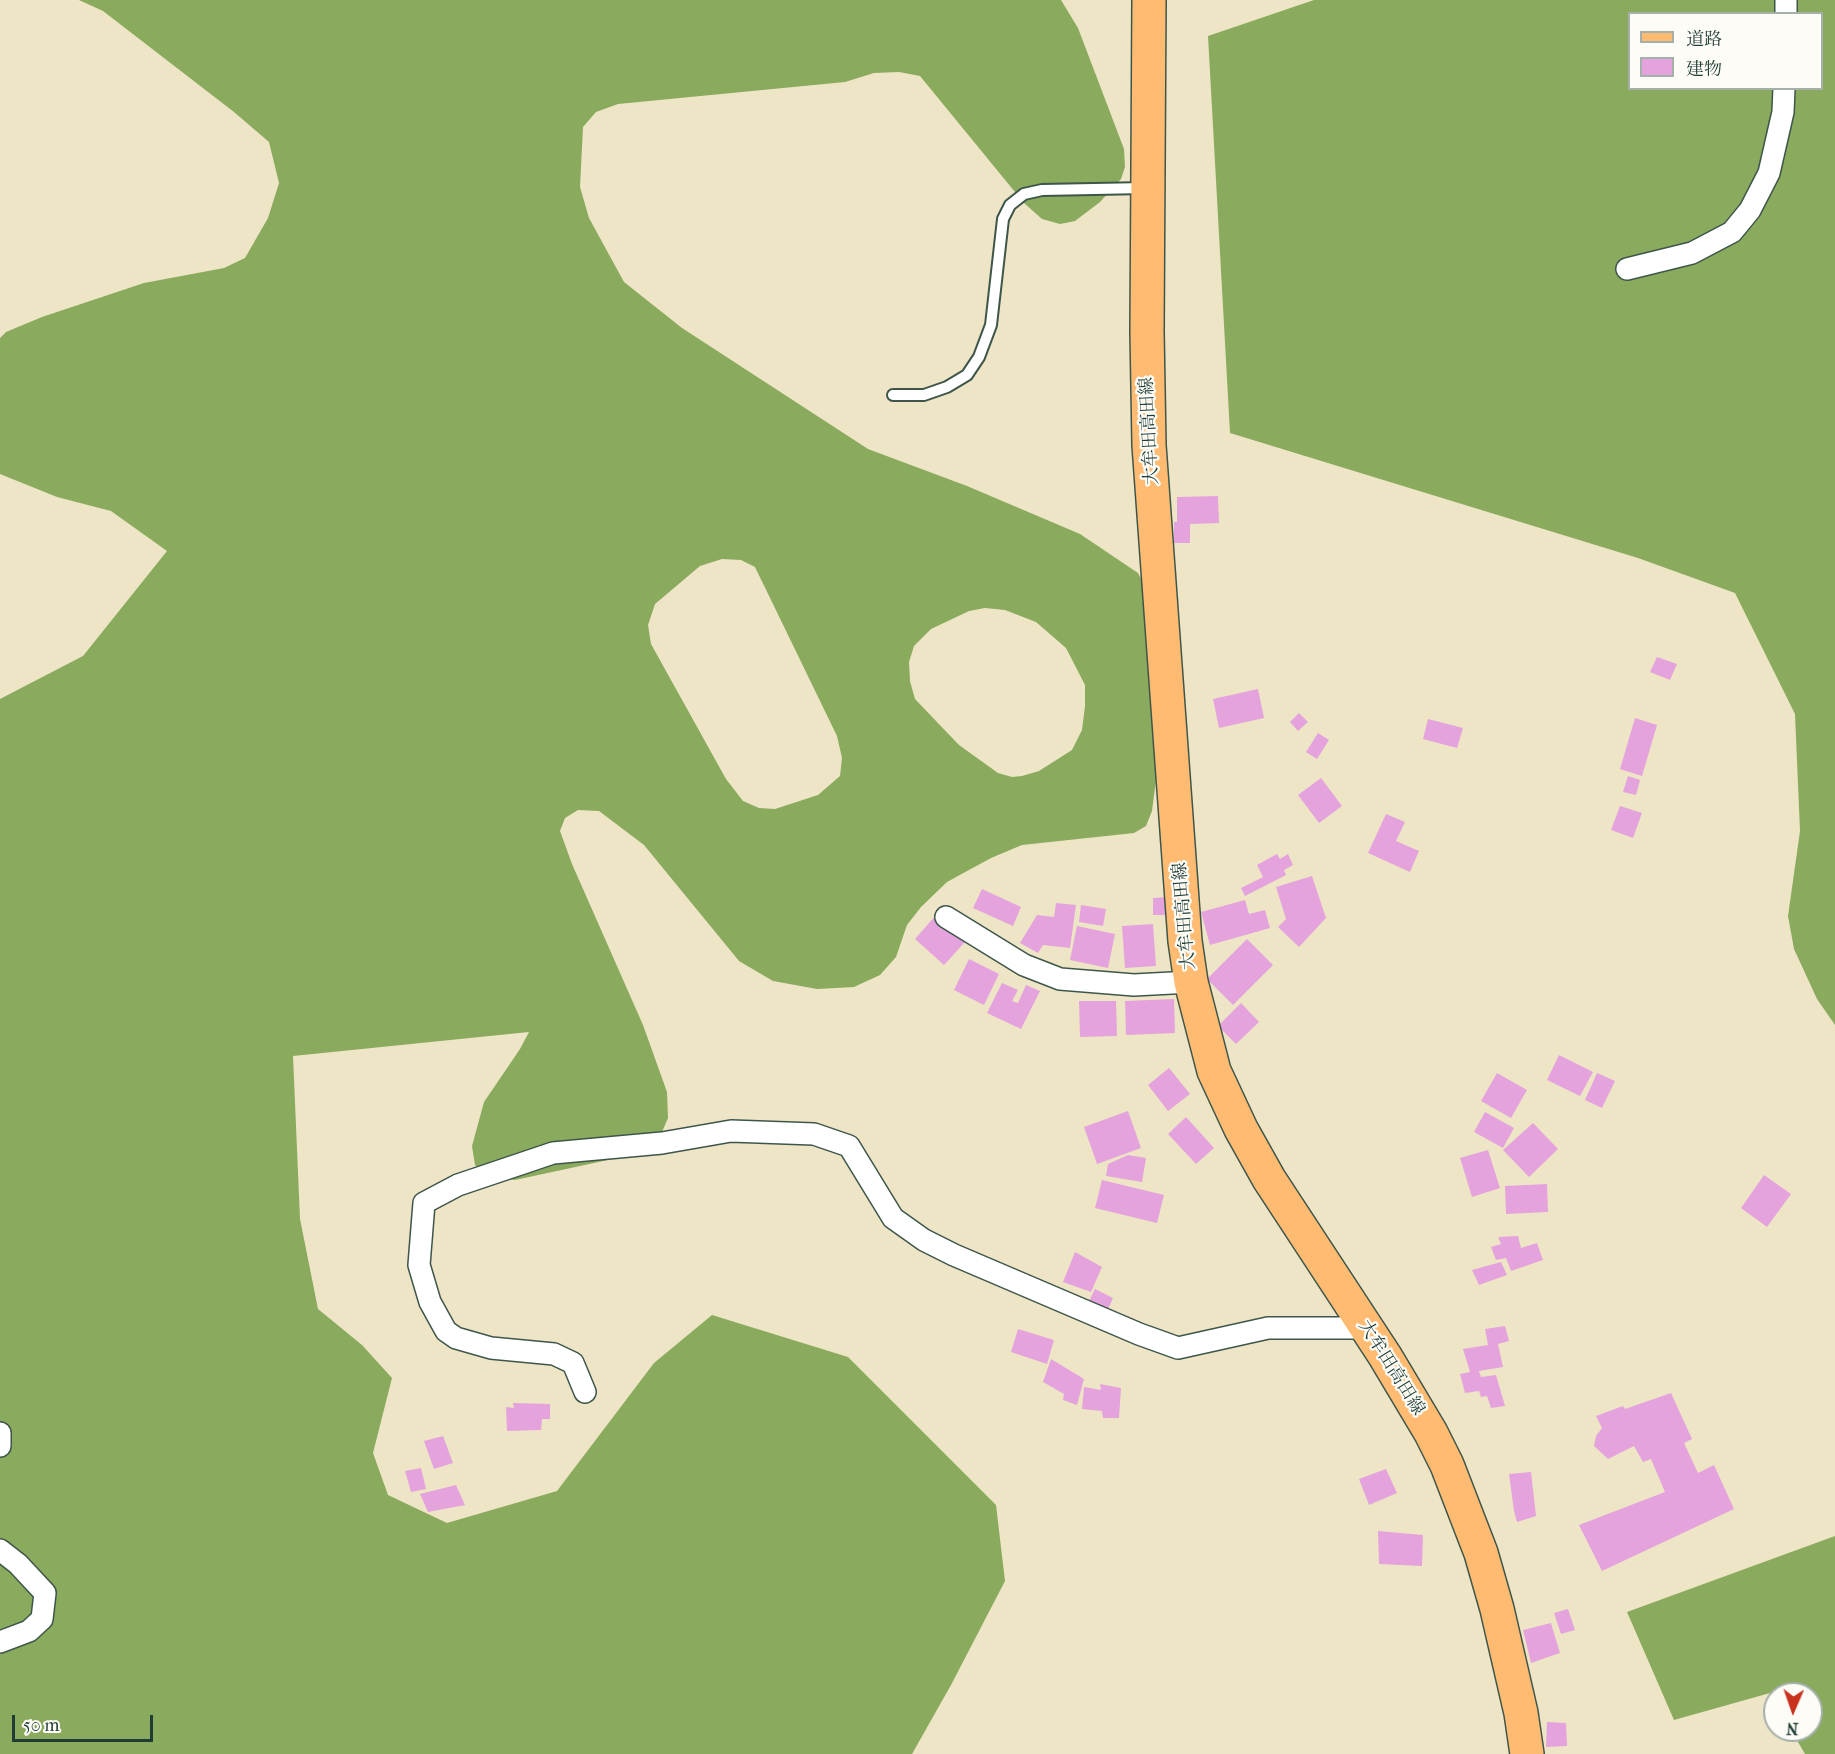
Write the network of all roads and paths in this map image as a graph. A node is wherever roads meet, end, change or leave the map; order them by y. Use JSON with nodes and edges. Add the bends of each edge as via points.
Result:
{"nodes":[{"id":1,"x":1149,"y":0,"type":"edge"},
{"id":2,"x":1784,"y":90,"type":"edge"},
{"id":3,"x":1149,"y":188,"type":"junction"},
{"id":4,"x":1627,"y":269,"type":"dead end"},
{"id":5,"x":893,"y":395,"type":"dead end"},
{"id":6,"x":946,"y":917,"type":"dead end"},
{"id":7,"x":1191,"y":982,"type":"junction"},
{"id":8,"x":1366,"y":1328,"type":"junction"},
{"id":9,"x":585,"y":1392,"type":"dead end"},
{"id":10,"x":0,"y":1433,"type":"edge"},
{"id":11,"x":0,"y":1446,"type":"edge"},
{"id":12,"x":0,"y":1550,"type":"edge"},
{"id":13,"x":0,"y":1642,"type":"edge"},
{"id":14,"x":1527,"y":1754,"type":"edge"}],
"edges":[{"from":1,"to":3,"type":"main road","name":"大牟田高田線"},
{"from":2,"to":4,"type":"street","via":[[1769,173],[1750,210],[1732,232],[1692,253]]},
{"from":3,"to":5,"type":"lane","via":[[1042,190],[1024,194],[1010,205],[1003,219],[991,325],[968,375],[924,395]]},
{"from":3,"to":7,"type":"main road","name":"大牟田高田線","via":[[1149,445]]},
{"from":6,"to":7,"type":"street","via":[[1024,965],[1060,979],[1134,985]]},
{"from":7,"to":8,"type":"main road","name":"大牟田高田線","via":[[1214,1071],[1241,1129]]},
{"from":8,"to":9,"type":"street","via":[[1268,1328],[1178,1348],[924,1240],[893,1218],[849,1146],[814,1134],[731,1131],[662,1143],[553,1153],[458,1185],[424,1203],[418,1265],[430,1302],[446,1331],[456,1338],[491,1348],[554,1354],[573,1364]]},
{"from":8,"to":14,"type":"main road","name":"大牟田高田線","via":[[1431,1433],[1468,1516],[1497,1609]]},
{"from":10,"to":11,"type":"street"},
{"from":12,"to":13,"type":"street","via":[[45,1593],[42,1619],[29,1631]]}]}
